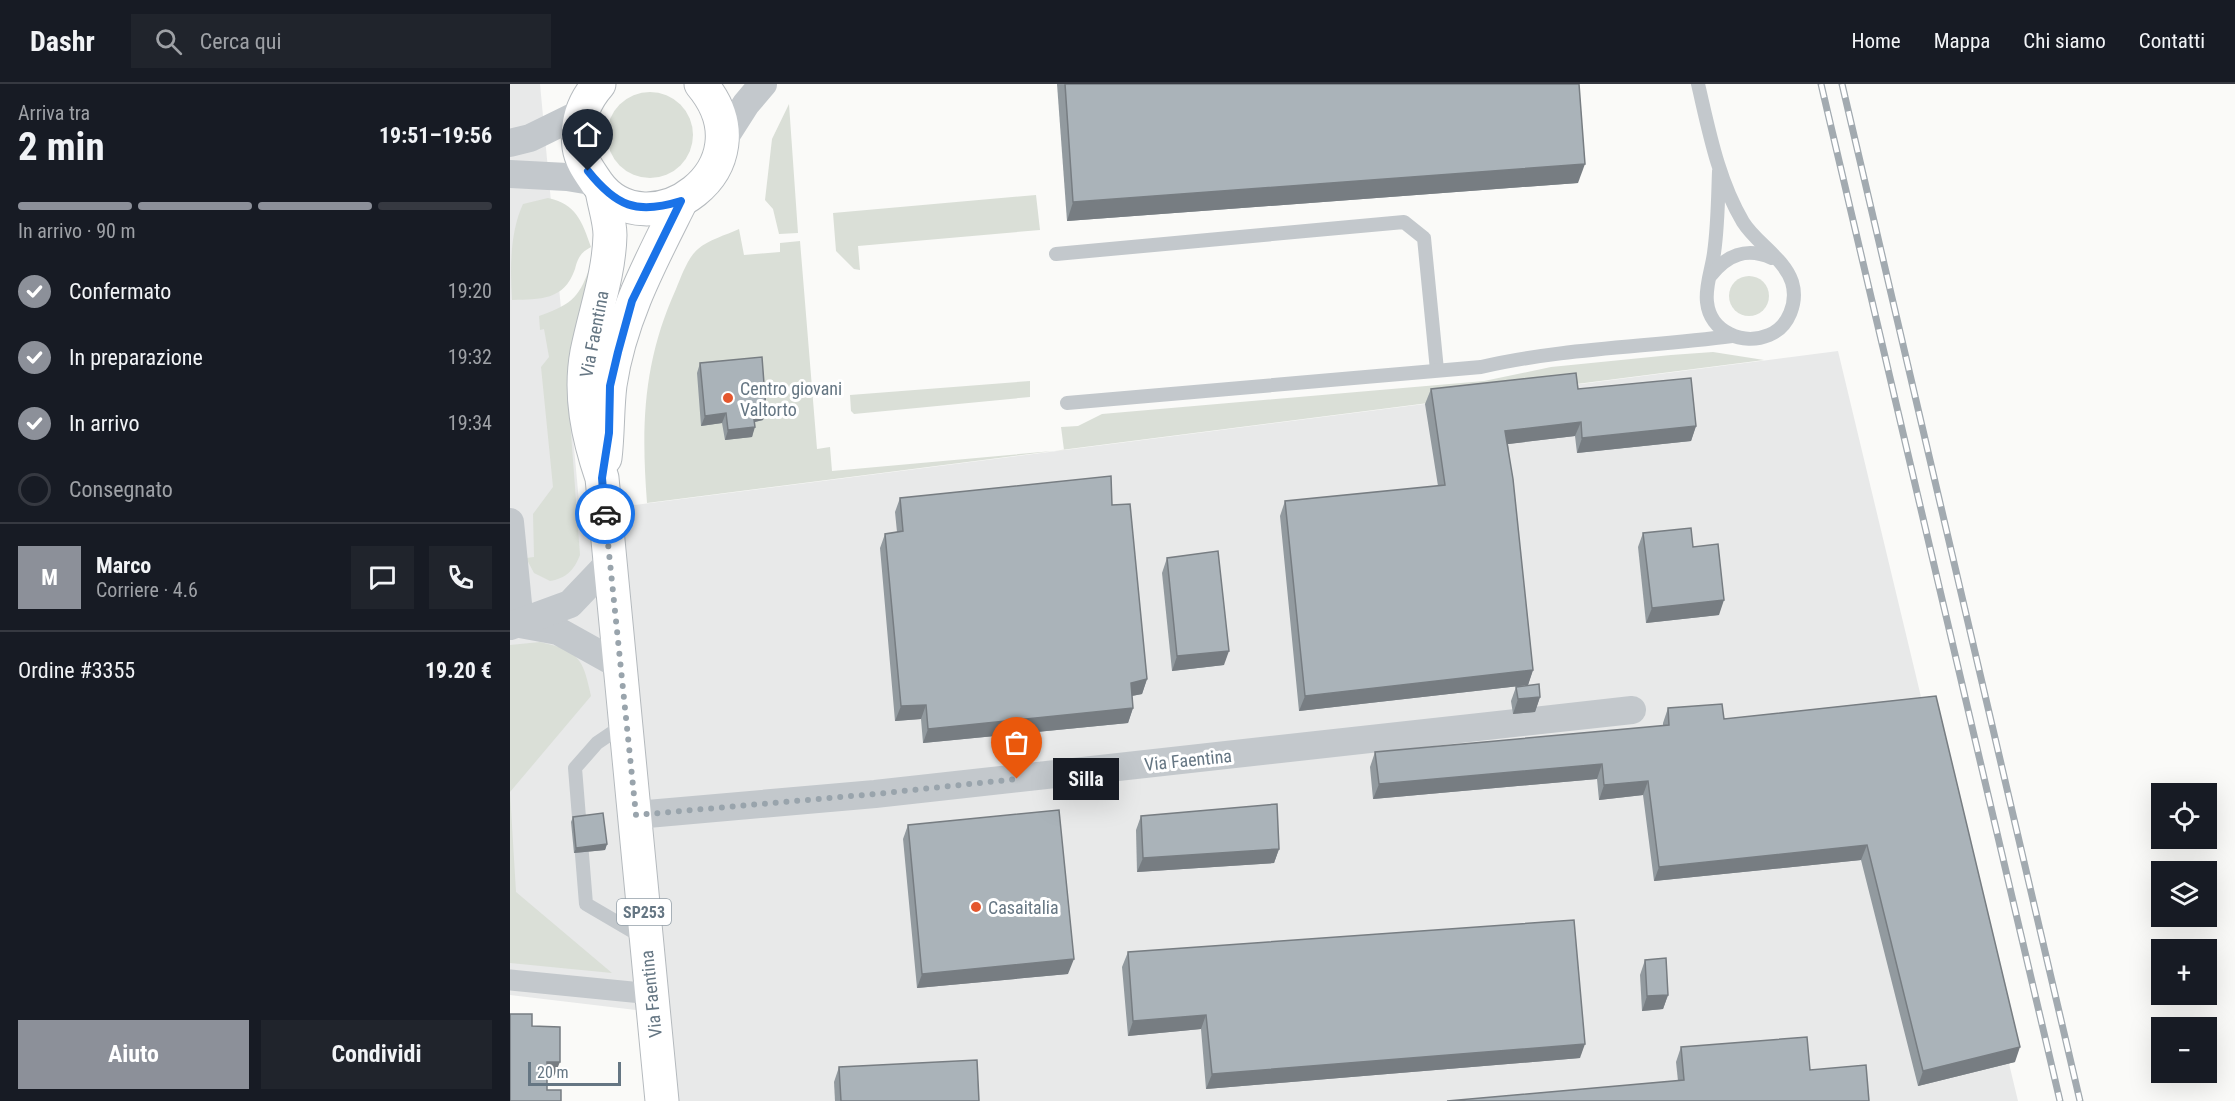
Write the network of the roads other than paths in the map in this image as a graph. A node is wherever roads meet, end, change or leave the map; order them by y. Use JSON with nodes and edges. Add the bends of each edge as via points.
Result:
{"nodes":[{"id":1,"x":599,"y":84,"type":"edge"},
{"id":2,"x":701,"y":84,"type":"edge"},
{"id":3,"x":763,"y":84,"type":"edge"},
{"id":4,"x":1698,"y":84,"type":"edge"},
{"id":5,"x":581,"y":113,"type":"junction"},
{"id":6,"x":723,"y":140,"type":"junction"},
{"id":7,"x":512,"y":141,"type":"edge"},
{"id":8,"x":1719,"y":171,"type":"junction"},
{"id":9,"x":516,"y":180,"type":"edge"},
{"id":10,"x":599,"y":186,"type":"junction"},
{"id":11,"x":681,"y":201,"type":"junction"},
{"id":12,"x":1056,"y":254,"type":"dead end"},
{"id":13,"x":1774,"y":259,"type":"junction"},
{"id":14,"x":1711,"y":275,"type":"junction"},
{"id":15,"x":1732,"y":336,"type":"junction"},
{"id":16,"x":1437,"y":370,"type":"junction"},
{"id":17,"x":1067,"y":402,"type":"dead end"},
{"id":18,"x":602,"y":478,"type":"junction"},
{"id":19,"x":510,"y":522,"type":"edge"},
{"id":20,"x":610,"y":562,"type":"junction"},
{"id":21,"x":515,"y":625,"type":"edge"},
{"id":22,"x":619,"y":665,"type":"junction"},
{"id":23,"x":1632,"y":710,"type":"dead end"},
{"id":24,"x":627,"y":722,"type":"junction"},
{"id":25,"x":636,"y":815,"type":"junction"},
{"id":26,"x":646,"y":939,"type":"junction"},
{"id":27,"x":510,"y":980,"type":"edge"},
{"id":28,"x":652,"y":994,"type":"junction"},
{"id":29,"x":662,"y":1101,"type":"edge"}],
"edges":[{"from":1,"to":5,"type":"main road"},
{"from":2,"to":6,"type":"main road","via":[[721,118]]},
{"from":3,"to":6,"type":"street"},
{"from":4,"to":8,"type":"lane"},
{"from":5,"to":7,"type":"street","via":[[530,138]]},
{"from":5,"to":10,"type":"main road","via":[[577,134],[580,155]]},
{"from":6,"to":11,"type":"main road","via":[[710,177]]},
{"from":8,"to":13,"type":"lane","via":[[1743,221]]},
{"from":8,"to":14,"type":"lane","via":[[1718,226]]},
{"from":9,"to":10,"type":"street","via":[[567,177]]},
{"from":10,"to":11,"type":"main road","via":[[620,202],[640,208],[661,208]]},
{"from":10,"to":18,"type":"main road","name":"Via Faentina","via":[[610,232],[607,273],[586,354],[584,391],[588,437]]},
{"from":11,"to":18,"type":"main road","name":"Via Faentina","via":[[644,273],[624,328],[610,386],[609,433]]},
{"from":12,"to":16,"type":"lane","via":[[1404,222],[1424,238]]},
{"from":13,"to":14,"type":"lane","via":[[1761,253],[1740,254],[1720,263]]},
{"from":13,"to":15,"type":"lane","via":[[1792,281],[1794,296],[1788,316],[1774,333],[1761,338],[1746,340]]},
{"from":14,"to":15,"type":"lane","via":[[1707,288],[1711,316]]},
{"from":15,"to":16,"type":"lane"},
{"from":16,"to":17,"type":"lane"},
{"from":18,"to":20,"type":"main road","name":"Via Faentina","number":"SP253"},
{"from":19,"to":21,"type":"street"},
{"from":20,"to":21,"type":"street","via":[[570,604]]},
{"from":20,"to":22,"type":"main road","name":"Via Faentina","number":"SP253"},
{"from":21,"to":22,"type":"street","via":[[558,631]]},
{"from":22,"to":24,"type":"main road","name":"Via Faentina","number":"SP253"},
{"from":23,"to":25,"type":"street","name":"Via Faentina","via":[[875,794]]},
{"from":24,"to":25,"type":"main road","name":"Via Faentina","number":"SP253"},
{"from":24,"to":26,"type":"lane","via":[[597,743],[575,768],[586,904]]},
{"from":25,"to":26,"type":"main road","name":"Via Faentina","number":"SP253"},
{"from":26,"to":28,"type":"main road","name":"Via Faentina","number":"SP253"},
{"from":27,"to":28,"type":"street"},
{"from":28,"to":29,"type":"main road","name":"Via Faentina","number":"SP253"}]}
